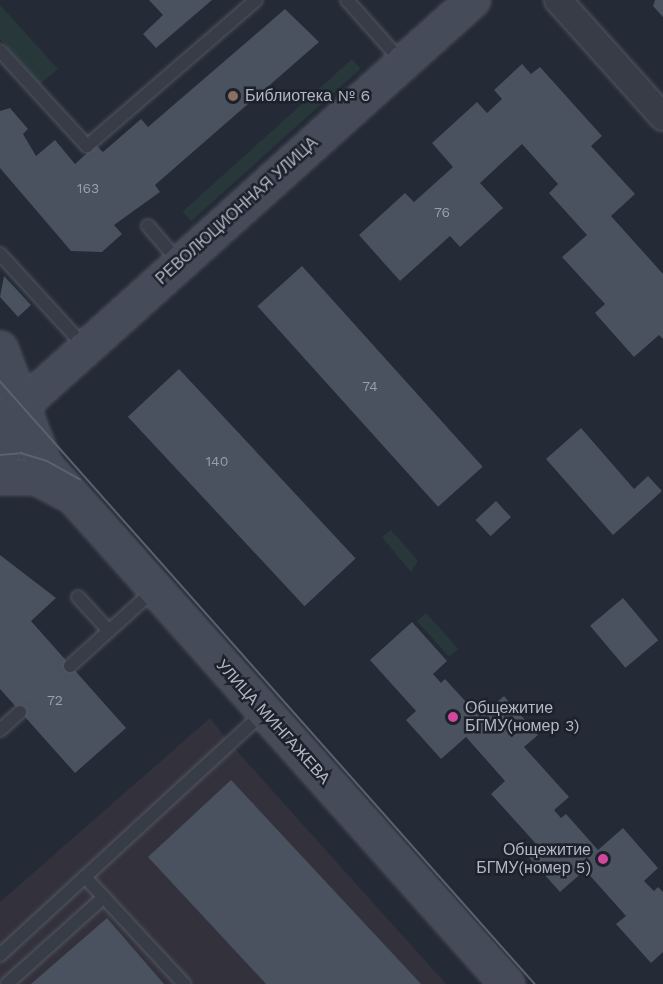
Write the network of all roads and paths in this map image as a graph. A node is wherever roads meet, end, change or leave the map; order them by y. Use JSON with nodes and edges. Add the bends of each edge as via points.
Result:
{"nodes":[{"id":1,"x":256,"y":0,"type":"edge"},
{"id":2,"x":347,"y":0,"type":"edge"},
{"id":3,"x":472,"y":0,"type":"edge"},
{"id":4,"x":558,"y":0,"type":"edge"},
{"id":5,"x":0,"y":51,"type":"edge"},
{"id":6,"x":402,"y":63,"type":"junction"},
{"id":7,"x":663,"y":117,"type":"edge"},
{"id":8,"x":148,"y":226,"type":"dead end"},
{"id":9,"x":0,"y":254,"type":"edge"},
{"id":10,"x":180,"y":263,"type":"junction"},
{"id":11,"x":86,"y":348,"type":"junction"},
{"id":12,"x":2,"y":350,"type":"edge"},
{"id":13,"x":11,"y":405,"type":"edge"},
{"id":14,"x":0,"y":457,"type":"edge"},
{"id":15,"x":0,"y":477,"type":"edge"},
{"id":16,"x":71,"y":495,"type":"junction"},
{"id":17,"x":155,"y":590,"type":"junction"},
{"id":18,"x":78,"y":597,"type":"dead end"},
{"id":19,"x":109,"y":631,"type":"junction"},
{"id":20,"x":70,"y":666,"type":"dead end"},
{"id":21,"x":20,"y":712,"type":"dead end"},
{"id":22,"x":264,"y":712,"type":"junction"},
{"id":23,"x":0,"y":730,"type":"edge"},
{"id":24,"x":85,"y":877,"type":"junction"},
{"id":25,"x":104,"y":897,"type":"junction"},
{"id":26,"x":0,"y":955,"type":"edge"},
{"id":27,"x":7,"y":984,"type":"edge"},
{"id":28,"x":184,"y":984,"type":"edge"},
{"id":29,"x":507,"y":984,"type":"edge"}],
"edges":[{"from":1,"to":5,"type":"lane","via":[[87,146]]},
{"from":2,"to":6,"type":"lane"},
{"from":3,"to":6,"type":"street","name":"РЕВОЛЮЦИОННАЯ УЛИЦА"},
{"from":4,"to":7,"type":"street"},
{"from":6,"to":10,"type":"street","name":"РЕВОЛЮЦИОННАЯ УЛИЦА"},
{"from":8,"to":10,"type":"lane"},
{"from":9,"to":11,"type":"lane"},
{"from":10,"to":11,"type":"street","name":"РЕВОЛЮЦИОННАЯ УЛИЦА"},
{"from":11,"to":13,"type":"street","name":"РЕВОЛЮЦИОННАЯ УЛИЦА"},
{"from":12,"to":13,"type":"street"},
{"from":13,"to":14,"type":"street"},
{"from":13,"to":16,"type":"street","name":"УЛИЦА МИНГАЖЕВА","via":[[41,459]]},
{"from":15,"to":16,"type":"street","via":[[36,477]]},
{"from":16,"to":17,"type":"street","name":"УЛИЦА МИНГАЖЕВА"},
{"from":17,"to":19,"type":"lane"},
{"from":17,"to":22,"type":"street","name":"УЛИЦА МИНГАЖЕВА"},
{"from":18,"to":19,"type":"lane"},
{"from":19,"to":20,"type":"lane"},
{"from":21,"to":23,"type":"lane"},
{"from":22,"to":24,"type":"lane"},
{"from":22,"to":29,"type":"street","name":"УЛИЦА МИНГАЖЕВА"},
{"from":24,"to":25,"type":"lane"},
{"from":24,"to":26,"type":"lane"},
{"from":25,"to":27,"type":"lane"},
{"from":25,"to":28,"type":"lane"}]}
